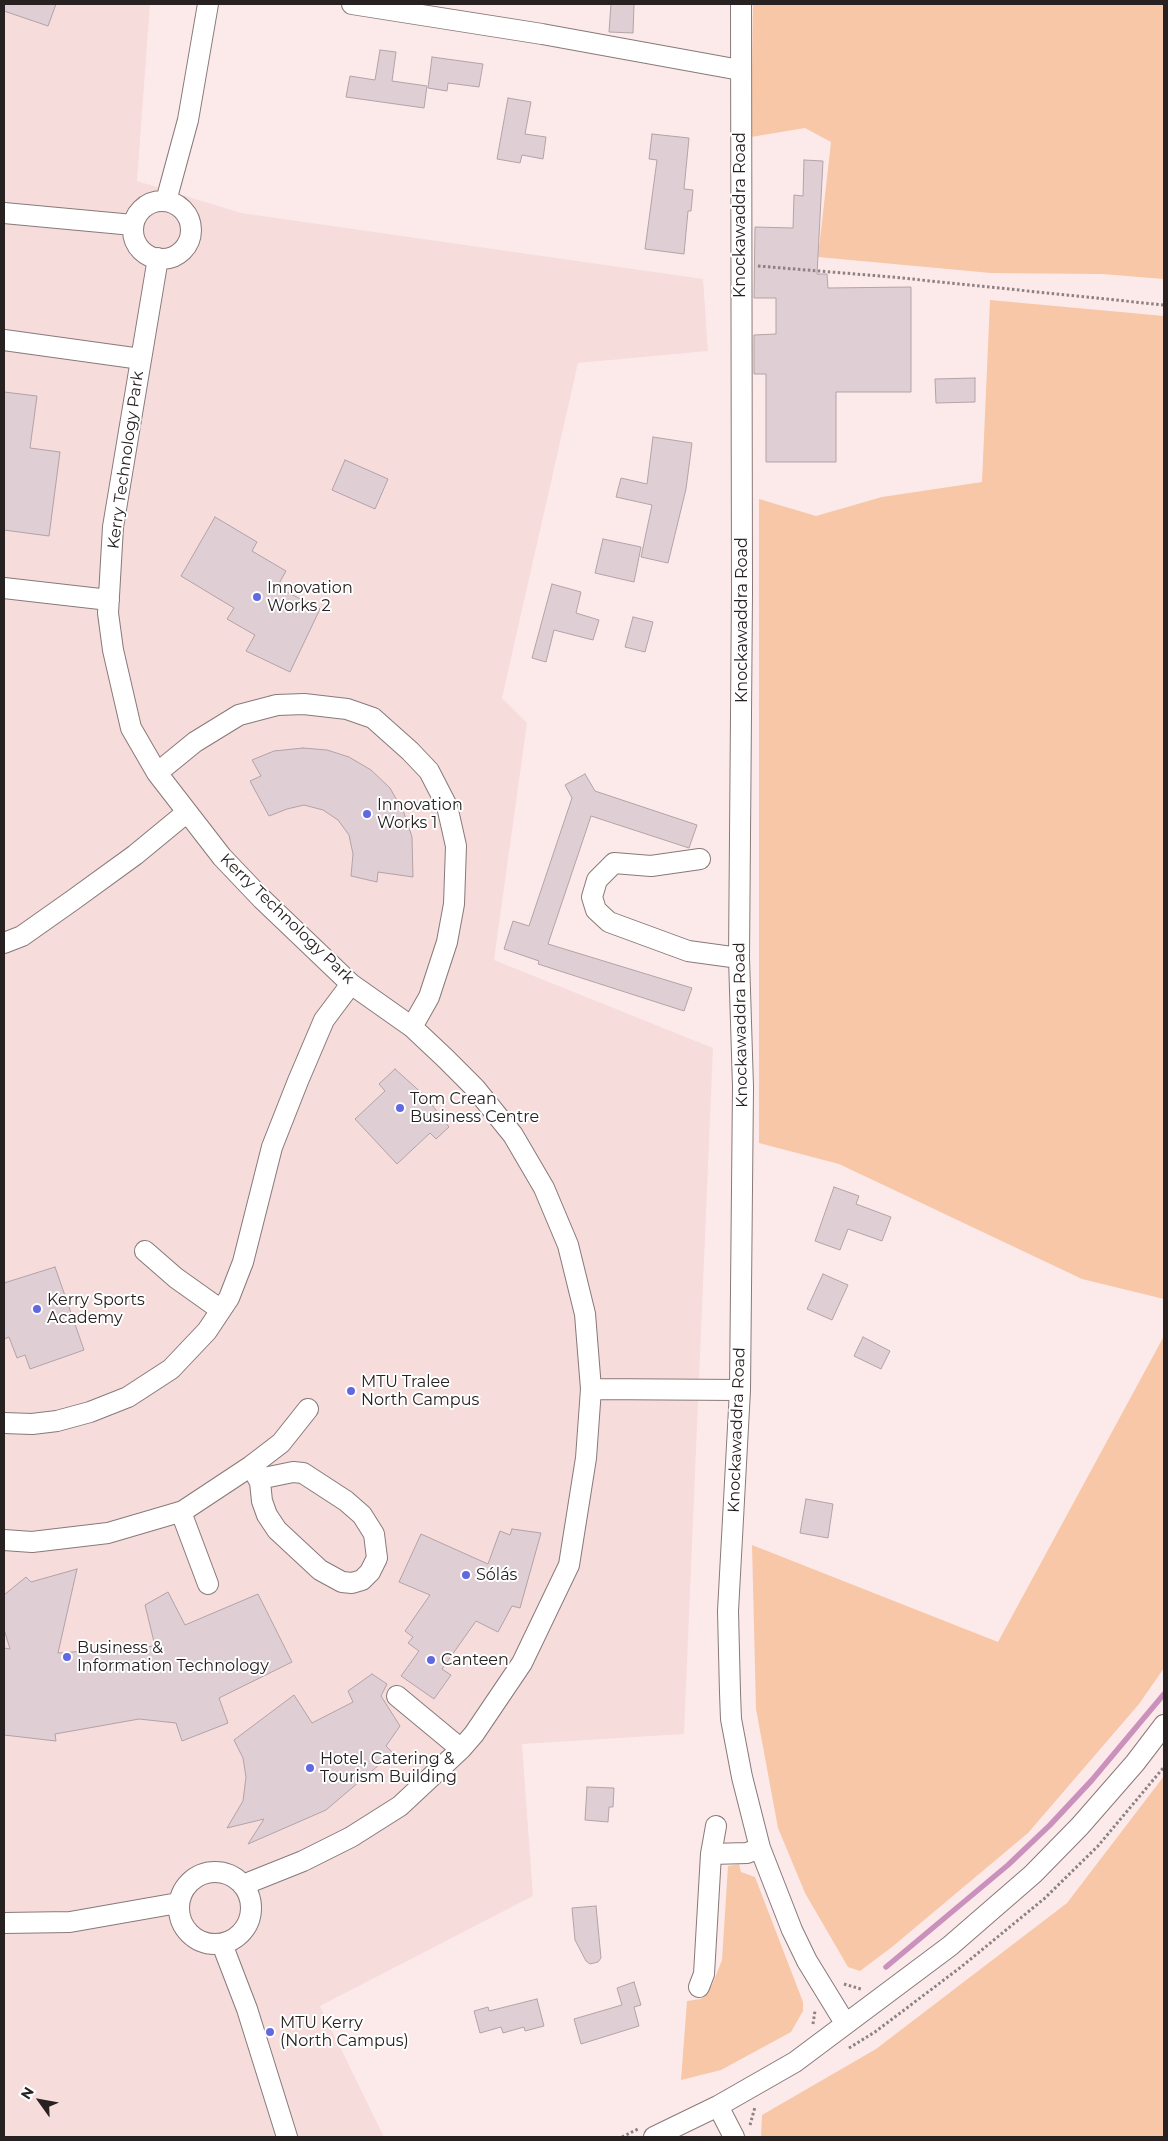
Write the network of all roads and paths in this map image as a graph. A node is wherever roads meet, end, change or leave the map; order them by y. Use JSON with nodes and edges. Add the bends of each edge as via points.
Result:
{"nodes":[{"id":1,"x":208,"y":4,"type":"edge"},
{"id":2,"x":352,"y":4,"type":"edge"},
{"id":3,"x":741,"y":4,"type":"edge"},
{"id":4,"x":740,"y":70,"type":"junction"},
{"id":5,"x":166,"y":201,"type":"junction"},
{"id":6,"x":4,"y":213,"type":"edge"},
{"id":7,"x":133,"y":226,"type":"junction"},
{"id":8,"x":158,"y":258,"type":"junction"},
{"id":9,"x":740,"y":265,"type":"junction"},
{"id":10,"x":1164,"y":304,"type":"edge"},
{"id":11,"x":4,"y":340,"type":"edge"},
{"id":12,"x":141,"y":358,"type":"junction"},
{"id":13,"x":4,"y":588,"type":"edge"},
{"id":14,"x":109,"y":600,"type":"junction"},
{"id":15,"x":157,"y":773,"type":"junction"},
{"id":16,"x":186,"y":813,"type":"junction"},
{"id":17,"x":700,"y":859,"type":"dead end"},
{"id":18,"x":4,"y":943,"type":"edge"},
{"id":19,"x":739,"y":958,"type":"junction"},
{"id":20,"x":352,"y":984,"type":"junction"},
{"id":21,"x":412,"y":1027,"type":"junction"},
{"id":22,"x":145,"y":1252,"type":"dead end"},
{"id":23,"x":221,"y":1310,"type":"junction"},
{"id":24,"x":591,"y":1389,"type":"junction"},
{"id":25,"x":740,"y":1390,"type":"junction"},
{"id":26,"x":308,"y":1409,"type":"dead end"},
{"id":27,"x":4,"y":1423,"type":"edge"},
{"id":28,"x":255,"y":1472,"type":"junction"},
{"id":29,"x":181,"y":1512,"type":"junction"},
{"id":30,"x":4,"y":1540,"type":"edge"},
{"id":31,"x":208,"y":1584,"type":"dead end"},
{"id":32,"x":398,"y":1696,"type":"dead end"},
{"id":33,"x":1164,"y":1725,"type":"edge"},
{"id":34,"x":461,"y":1749,"type":"junction"},
{"id":35,"x":716,"y":1826,"type":"dead end"},
{"id":36,"x":760,"y":1848,"type":"junction"},
{"id":37,"x":711,"y":1854,"type":"junction"},
{"id":38,"x":243,"y":1885,"type":"junction"},
{"id":39,"x":178,"y":1903,"type":"junction"},
{"id":40,"x":4,"y":1924,"type":"edge"},
{"id":41,"x":222,"y":1944,"type":"junction"},
{"id":42,"x":840,"y":1982,"type":"dead end"},
{"id":43,"x":699,"y":1987,"type":"dead end"},
{"id":44,"x":865,"y":1988,"type":"dead end"},
{"id":45,"x":815,"y":2004,"type":"dead end"},
{"id":46,"x":845,"y":2023,"type":"junction"},
{"id":47,"x":809,"y":2030,"type":"dead end"},
{"id":48,"x":718,"y":2106,"type":"junction"},
{"id":49,"x":287,"y":2137,"type":"edge"},
{"id":50,"x":654,"y":2137,"type":"edge"},
{"id":51,"x":734,"y":2137,"type":"edge"}],
"edges":[{"from":1,"to":5,"type":"street","via":[[188,120]]},
{"from":2,"to":4,"type":"street"},
{"from":3,"to":4,"type":"street","name":"Knockawaddra Road"},
{"from":4,"to":9,"type":"street","name":"Knockawaddra Road"},
{"from":5,"to":7,"type":"street","via":[[141,209]]},
{"from":5,"to":8,"type":"street","via":[[175,204],[188,216],[191,234],[183,250],[176,255]]},
{"from":6,"to":7,"type":"street"},
{"from":7,"to":8,"type":"street","via":[[136,243],[149,256]]},
{"from":8,"to":12,"type":"street","name":"Kerry Technology Park"},
{"from":9,"to":10,"type":"path"},
{"from":9,"to":19,"type":"street","name":"Knockawaddra Road"},
{"from":11,"to":12,"type":"street"},
{"from":12,"to":14,"type":"street","name":"Kerry Technology Park","via":[[113,527]]},
{"from":13,"to":14,"type":"street"},
{"from":14,"to":15,"type":"street","name":"Kerry Technology Park","via":[[113,650],[132,728]]},
{"from":15,"to":16,"type":"street","name":"Kerry Technology Park"},
{"from":15,"to":21,"type":"street","via":[[195,742],[239,715],[277,705],[304,704],[347,709],[373,718],[410,751],[428,771],[447,806],[456,846],[454,904],[447,942],[429,997]]},
{"from":16,"to":18,"type":"street","via":[[73,900],[22,936]]},
{"from":16,"to":20,"type":"street","name":"Kerry Technology Park","via":[[262,899]]},
{"from":17,"to":19,"type":"street","via":[[651,866],[614,863],[597,880],[592,897],[596,910],[609,922],[688,951]]},
{"from":19,"to":25,"type":"street","name":"Knockawaddra Road","via":[[744,1087]]},
{"from":20,"to":21,"type":"street","name":"Kerry Technology Park"},
{"from":20,"to":23,"type":"street","via":[[324,1020],[272,1147],[243,1262]]},
{"from":21,"to":24,"type":"street","name":"Kerry Technology Park","via":[[475,1088],[513,1134],[544,1188],[568,1245],[585,1314]]},
{"from":22,"to":23,"type":"street"},
{"from":23,"to":27,"type":"street","via":[[207,1331],[171,1369],[128,1397],[57,1421]]},
{"from":24,"to":25,"type":"street"},
{"from":24,"to":34,"type":"street","name":"Kerry Technology Park","via":[[586,1458],[569,1565],[522,1663]]},
{"from":25,"to":36,"type":"street","name":"Knockawaddra Road","via":[[728,1611],[730,1702],[742,1777]]},
{"from":26,"to":28,"type":"street"},
{"from":28,"to":28,"type":"street","via":[[303,1472],[346,1501],[362,1515],[374,1534],[377,1558],[370,1572],[362,1580],[352,1583],[342,1582],[320,1570],[277,1530],[267,1515]]},
{"from":28,"to":29,"type":"street"},
{"from":29,"to":30,"type":"street","via":[[108,1533],[32,1542]]},
{"from":29,"to":31,"type":"street"},
{"from":32,"to":34,"type":"street"},
{"from":33,"to":46,"type":"street","via":[[1135,1764],[1033,1874],[950,1946]]},
{"from":34,"to":38,"type":"street","name":"Kerry Technology Park","via":[[400,1806],[359,1832],[303,1861]]},
{"from":35,"to":37,"type":"street"},
{"from":36,"to":37,"type":"street","via":[[746,1854]]},
{"from":36,"to":46,"type":"street","name":"Knockawaddra Road","via":[[807,1961]]},
{"from":37,"to":43,"type":"street","via":[[704,1974]]},
{"from":38,"to":39,"type":"street","via":[[227,1874],[207,1872],[189,1882]]},
{"from":38,"to":41,"type":"street","via":[[250,1900],[249,1920],[240,1935]]},
{"from":39,"to":40,"type":"street","via":[[70,1922]]},
{"from":39,"to":41,"type":"street","via":[[179,1916],[189,1934],[203,1943]]},
{"from":41,"to":49,"type":"street","via":[[247,2009]]},
{"from":42,"to":44,"type":"path"},
{"from":45,"to":47,"type":"path"},
{"from":46,"to":48,"type":"street","via":[[795,2062]]},
{"from":48,"to":50,"type":"street"},
{"from":48,"to":51,"type":"street"}]}
